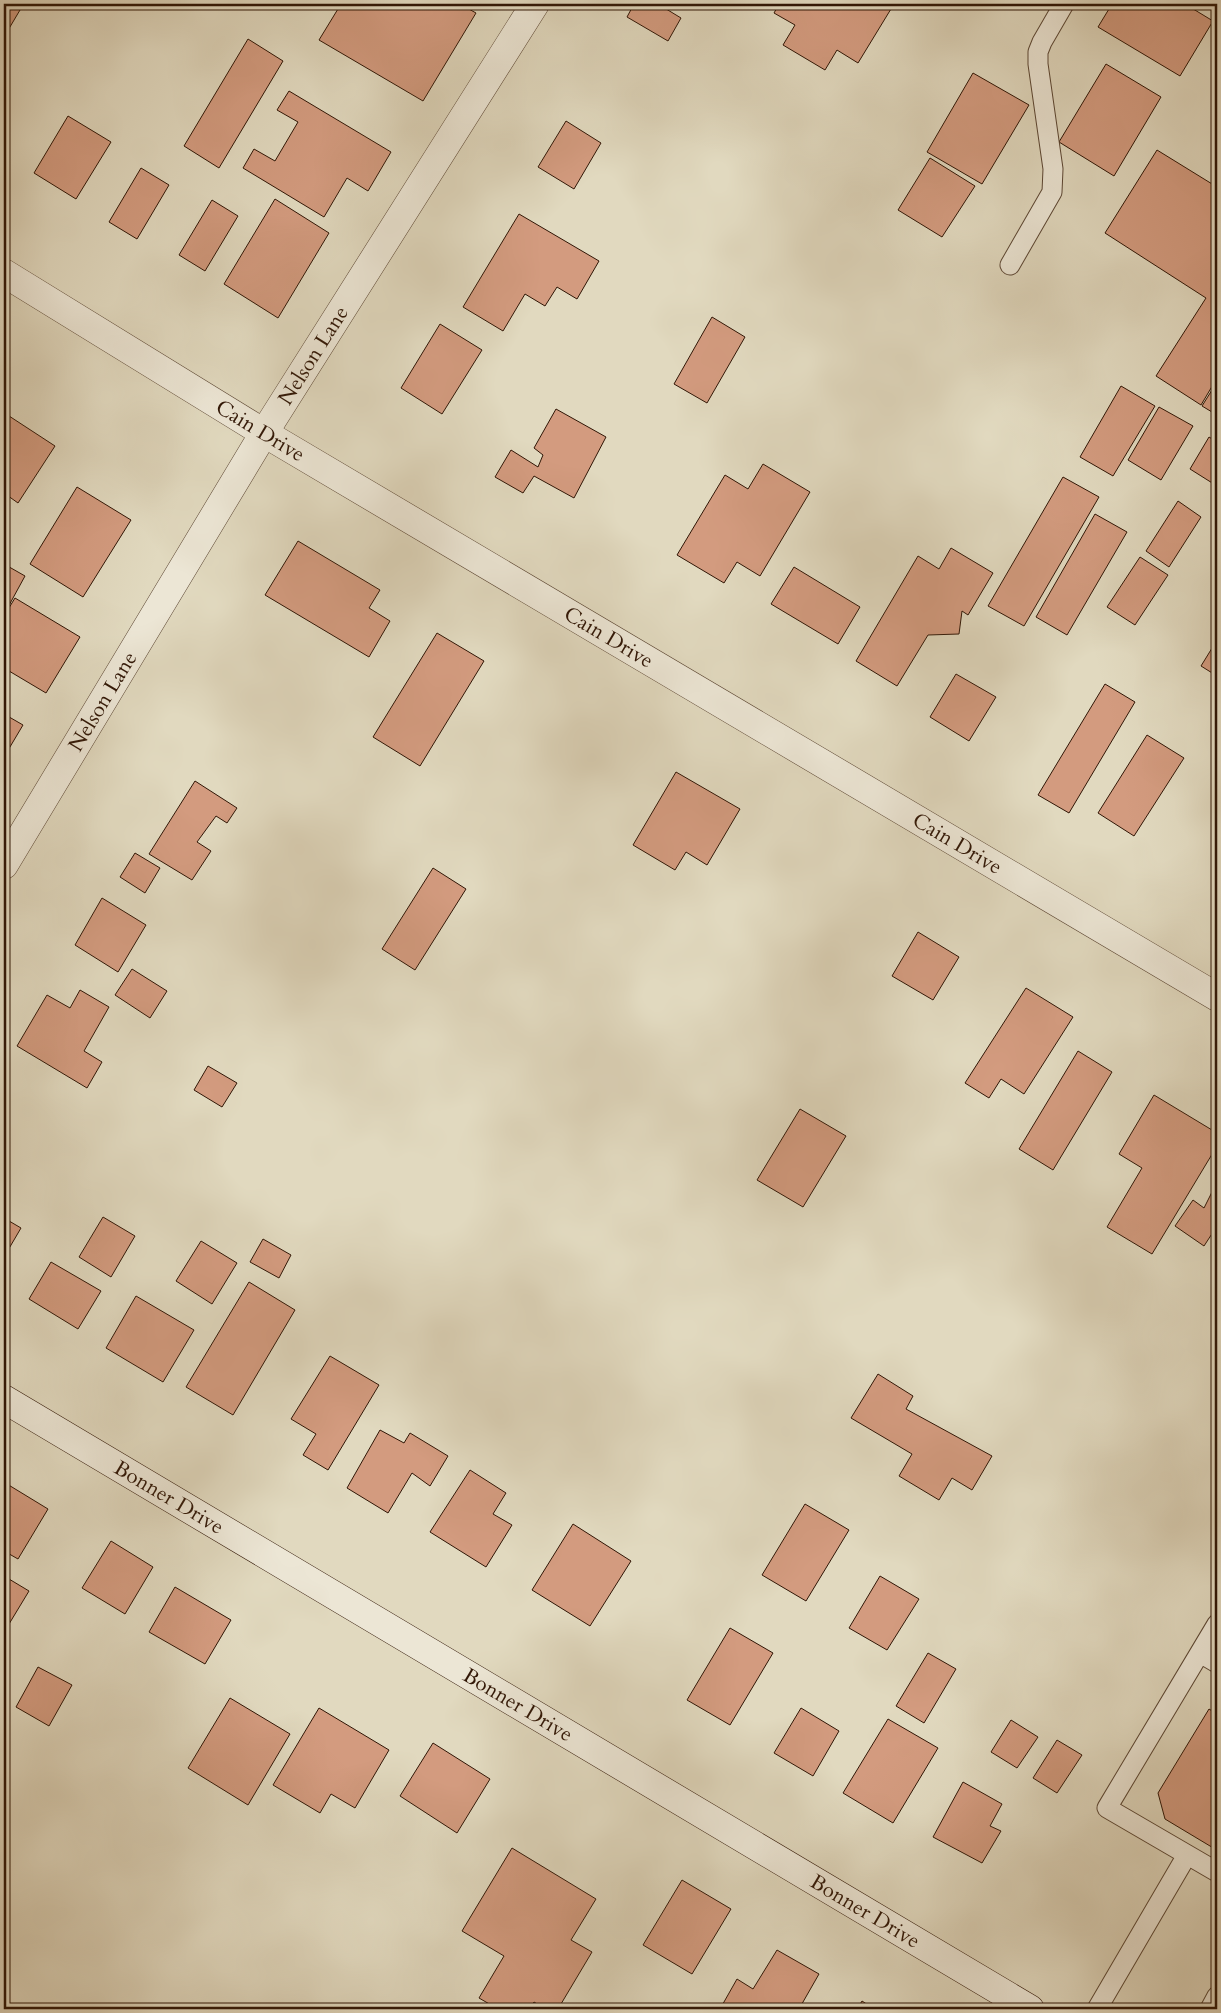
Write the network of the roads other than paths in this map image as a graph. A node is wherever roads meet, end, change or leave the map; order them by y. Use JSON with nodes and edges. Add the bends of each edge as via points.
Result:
{"nodes":[{"id":1,"x":534,"y":4,"type":"edge"},
{"id":2,"x":1064,"y":4,"type":"edge"},
{"id":3,"x":1010,"y":265,"type":"dead end"},
{"id":4,"x":4,"y":273,"type":"edge"},
{"id":5,"x":264,"y":433,"type":"junction"},
{"id":6,"x":4,"y":865,"type":"edge"},
{"id":7,"x":1217,"y":997,"type":"edge"},
{"id":8,"x":4,"y":1399,"type":"edge"},
{"id":9,"x":1217,"y":1624,"type":"edge"},
{"id":10,"x":1200,"y":1653,"type":"junction"},
{"id":11,"x":1217,"y":1663,"type":"edge"},
{"id":12,"x":1188,"y":1855,"type":"junction"},
{"id":13,"x":1217,"y":1872,"type":"edge"},
{"id":14,"x":1217,"y":1996,"type":"edge"},
{"id":15,"x":1030,"y":2009,"type":"edge"},
{"id":16,"x":1097,"y":2009,"type":"edge"},
{"id":17,"x":1210,"y":2009,"type":"edge"}],
"edges":[{"from":1,"to":5,"type":"street","name":"Nelson Lane"},
{"from":2,"to":3,"type":"lane","via":[[1038,52],[1053,169],[1052,192]]},
{"from":4,"to":5,"type":"street","name":"Cain Drive"},
{"from":5,"to":6,"type":"street","name":"Nelson Lane"},
{"from":5,"to":7,"type":"street","name":"Cain Drive"},
{"from":8,"to":15,"type":"street","name":"Bonner Drive"},
{"from":9,"to":10,"type":"lane"},
{"from":10,"to":11,"type":"lane"},
{"from":10,"to":12,"type":"lane","via":[[1107,1808]]},
{"from":12,"to":13,"type":"lane"},
{"from":12,"to":16,"type":"lane"},
{"from":14,"to":17,"type":"lane"}]}
